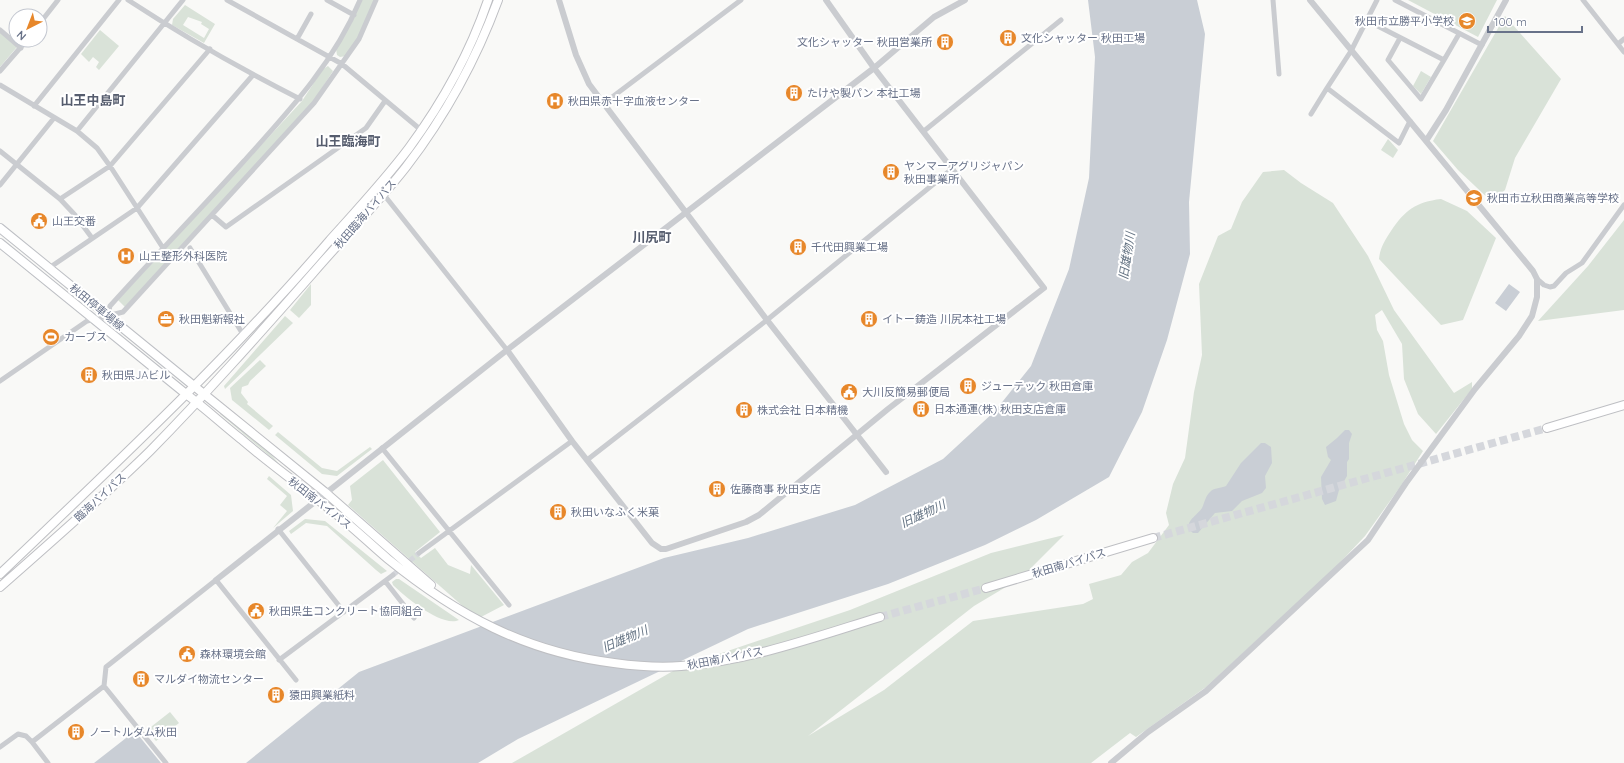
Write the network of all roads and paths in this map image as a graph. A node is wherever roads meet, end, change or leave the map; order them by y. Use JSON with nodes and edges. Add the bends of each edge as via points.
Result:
{"nodes":[{"id":1,"x":58,"y":0,"type":"edge"},
{"id":2,"x":119,"y":0,"type":"edge"},
{"id":3,"x":128,"y":0,"type":"edge"},
{"id":4,"x":183,"y":0,"type":"edge"},
{"id":5,"x":227,"y":0,"type":"edge"},
{"id":6,"x":327,"y":0,"type":"edge"},
{"id":7,"x":360,"y":0,"type":"edge"},
{"id":8,"x":376,"y":0,"type":"edge"},
{"id":9,"x":488,"y":0,"type":"edge"},
{"id":10,"x":498,"y":0,"type":"edge"},
{"id":11,"x":559,"y":0,"type":"edge"},
{"id":12,"x":741,"y":0,"type":"edge"},
{"id":13,"x":826,"y":0,"type":"edge"},
{"id":14,"x":964,"y":0,"type":"edge"},
{"id":15,"x":1273,"y":0,"type":"edge"},
{"id":16,"x":1310,"y":0,"type":"edge"},
{"id":17,"x":1377,"y":0,"type":"edge"},
{"id":18,"x":1395,"y":0,"type":"edge"},
{"id":19,"x":1506,"y":0,"type":"edge"},
{"id":20,"x":1582,"y":0,"type":"edge"},
{"id":21,"x":48,"y":13,"type":"edge"},
{"id":22,"x":311,"y":14,"type":"dead end"},
{"id":23,"x":354,"y":15,"type":"junction"},
{"id":24,"x":1061,"y":20,"type":"dead end"},
{"id":25,"x":1366,"y":20,"type":"junction"},
{"id":26,"x":164,"y":23,"type":"junction"},
{"id":27,"x":0,"y":30,"type":"edge"},
{"id":28,"x":1459,"y":34,"type":"junction"},
{"id":29,"x":8,"y":37,"type":"edge"},
{"id":30,"x":1400,"y":38,"type":"junction"},
{"id":31,"x":297,"y":39,"type":"junction"},
{"id":32,"x":1624,"y":39,"type":"edge"},
{"id":33,"x":1618,"y":44,"type":"junction"},
{"id":34,"x":1482,"y":45,"type":"junction"},
{"id":35,"x":21,"y":48,"type":"edge"},
{"id":36,"x":210,"y":49,"type":"junction"},
{"id":37,"x":1351,"y":51,"type":"junction"},
{"id":38,"x":1624,"y":52,"type":"edge"},
{"id":39,"x":330,"y":58,"type":"junction"},
{"id":40,"x":1444,"y":60,"type":"junction"},
{"id":41,"x":342,"y":64,"type":"junction"},
{"id":42,"x":874,"y":68,"type":"junction"},
{"id":43,"x":0,"y":71,"type":"edge"},
{"id":44,"x":1279,"y":74,"type":"dead end"},
{"id":45,"x":253,"y":75,"type":"junction"},
{"id":46,"x":0,"y":85,"type":"edge"},
{"id":47,"x":1327,"y":88,"type":"junction"},
{"id":48,"x":300,"y":99,"type":"junction"},
{"id":49,"x":385,"y":101,"type":"junction"},
{"id":50,"x":603,"y":104,"type":"junction"},
{"id":51,"x":34,"y":106,"type":"junction"},
{"id":52,"x":1311,"y":114,"type":"dead end"},
{"id":53,"x":54,"y":118,"type":"junction"},
{"id":54,"x":1410,"y":121,"type":"junction"},
{"id":55,"x":421,"y":130,"type":"junction"},
{"id":56,"x":77,"y":131,"type":"junction"},
{"id":57,"x":924,"y":131,"type":"junction"},
{"id":58,"x":1426,"y":141,"type":"junction"},
{"id":59,"x":0,"y":151,"type":"edge"},
{"id":60,"x":17,"y":165,"type":"junction"},
{"id":61,"x":110,"y":166,"type":"junction"},
{"id":62,"x":952,"y":169,"type":"junction"},
{"id":63,"x":0,"y":185,"type":"edge"},
{"id":64,"x":377,"y":186,"type":"junction"},
{"id":65,"x":384,"y":193,"type":"junction"},
{"id":66,"x":60,"y":199,"type":"junction"},
{"id":67,"x":1624,"y":205,"type":"edge"},
{"id":68,"x":136,"y":208,"type":"junction"},
{"id":69,"x":685,"y":212,"type":"junction"},
{"id":70,"x":212,"y":215,"type":"junction"},
{"id":71,"x":0,"y":228,"type":"edge"},
{"id":72,"x":92,"y":238,"type":"junction"},
{"id":73,"x":0,"y":243,"type":"edge"},
{"id":74,"x":163,"y":248,"type":"junction"},
{"id":75,"x":190,"y":248,"type":"dead end"},
{"id":76,"x":49,"y":268,"type":"junction"},
{"id":77,"x":1537,"y":279,"type":"junction"},
{"id":78,"x":108,"y":315,"type":"junction"},
{"id":79,"x":93,"y":318,"type":"junction"},
{"id":80,"x":767,"y":320,"type":"junction"},
{"id":81,"x":244,"y":336,"type":"junction"},
{"id":82,"x":507,"y":350,"type":"junction"},
{"id":83,"x":0,"y":381,"type":"edge"},
{"id":84,"x":194,"y":386,"type":"junction"},
{"id":85,"x":186,"y":394,"type":"junction"},
{"id":86,"x":205,"y":394,"type":"junction"},
{"id":87,"x":197,"y":403,"type":"junction"},
{"id":88,"x":1624,"y":405,"type":"edge"},
{"id":89,"x":1547,"y":428,"type":"tunnel mouth"},
{"id":90,"x":857,"y":433,"type":"junction"},
{"id":91,"x":572,"y":441,"type":"junction"},
{"id":92,"x":382,"y":448,"type":"junction"},
{"id":93,"x":587,"y":460,"type":"junction"},
{"id":94,"x":886,"y":472,"type":"dead end"},
{"id":95,"x":326,"y":493,"type":"junction"},
{"id":96,"x":316,"y":500,"type":"junction"},
{"id":97,"x":278,"y":529,"type":"junction"},
{"id":98,"x":448,"y":532,"type":"junction"},
{"id":99,"x":1153,"y":538,"type":"tunnel mouth"},
{"id":100,"x":419,"y":553,"type":"tunnel mouth"},
{"id":101,"x":0,"y":574,"type":"edge"},
{"id":102,"x":393,"y":576,"type":"tunnel mouth"},
{"id":103,"x":216,"y":580,"type":"junction"},
{"id":104,"x":385,"y":581,"type":"junction"},
{"id":105,"x":0,"y":587,"type":"edge"},
{"id":106,"x":986,"y":588,"type":"tunnel mouth"},
{"id":107,"x":509,"y":605,"type":"dead end"},
{"id":108,"x":457,"y":608,"type":"junction"},
{"id":109,"x":344,"y":612,"type":"junction"},
{"id":110,"x":880,"y":617,"type":"tunnel mouth"},
{"id":111,"x":414,"y":618,"type":"dead end"},
{"id":112,"x":279,"y":660,"type":"junction"},
{"id":113,"x":296,"y":680,"type":"dead end"},
{"id":114,"x":104,"y":686,"type":"junction"},
{"id":115,"x":32,"y":742,"type":"junction"},
{"id":116,"x":0,"y":747,"type":"edge"},
{"id":117,"x":48,"y":763,"type":"edge"},
{"id":118,"x":166,"y":763,"type":"edge"},
{"id":119,"x":1111,"y":763,"type":"edge"}],
"edges":[{"from":1,"to":21,"type":"street"},
{"from":2,"to":51,"type":"street"},
{"from":3,"to":26,"type":"street"},
{"from":4,"to":26,"type":"street"},
{"from":5,"to":31,"type":"street"},
{"from":6,"to":23,"type":"street"},
{"from":7,"to":23,"type":"street"},
{"from":8,"to":41,"type":"street","via":[[359,40]]},
{"from":9,"to":55,"type":"main road","name":"秋田臨海バイパス","via":[[462,60],[441,100]]},
{"from":10,"to":65,"type":"main road","name":"秋田臨海バイパス","via":[[480,45],[447,107]]},
{"from":11,"to":50,"type":"street","via":[[578,62]]},
{"from":12,"to":50,"type":"street"},
{"from":13,"to":42,"type":"street"},
{"from":14,"to":42,"type":"street","via":[[934,17]]},
{"from":15,"to":44,"type":"street"},
{"from":16,"to":37,"type":"street"},
{"from":17,"to":25,"type":"street"},
{"from":18,"to":28,"type":"street"},
{"from":19,"to":34,"type":"street"},
{"from":20,"to":33,"type":"street"},
{"from":22,"to":31,"type":"street"},
{"from":23,"to":39,"type":"street"},
{"from":24,"to":57,"type":"street"},
{"from":25,"to":30,"type":"street"},
{"from":25,"to":37,"type":"street"},
{"from":26,"to":36,"type":"street"},
{"from":26,"to":56,"type":"street"},
{"from":27,"to":29,"type":"street"},
{"from":28,"to":34,"type":"street"},
{"from":28,"to":40,"type":"street"},
{"from":30,"to":40,"type":"street"},
{"from":30,"to":40,"type":"street","via":[[1388,60],[1421,99]]},
{"from":31,"to":39,"type":"street"},
{"from":32,"to":33,"type":"street"},
{"from":33,"to":38,"type":"street"},
{"from":34,"to":58,"type":"street"},
{"from":35,"to":43,"type":"street"},
{"from":36,"to":45,"type":"street"},
{"from":36,"to":61,"type":"street"},
{"from":37,"to":47,"type":"street"},
{"from":37,"to":54,"type":"street"},
{"from":39,"to":41,"type":"street"},
{"from":39,"to":48,"type":"street"},
{"from":41,"to":49,"type":"street"},
{"from":41,"to":70,"type":"street","via":[[314,102]]},
{"from":42,"to":57,"type":"street"},
{"from":42,"to":69,"type":"street"},
{"from":45,"to":48,"type":"street"},
{"from":45,"to":68,"type":"street"},
{"from":46,"to":51,"type":"street"},
{"from":47,"to":52,"type":"street"},
{"from":47,"to":54,"type":"street","via":[[1399,143]]},
{"from":48,"to":74,"type":"street"},
{"from":49,"to":55,"type":"street"},
{"from":49,"to":70,"type":"street","via":[[366,128],[226,227]]},
{"from":50,"to":69,"type":"street"},
{"from":51,"to":53,"type":"street"},
{"from":53,"to":56,"type":"street"},
{"from":53,"to":60,"type":"street"},
{"from":54,"to":58,"type":"street"},
{"from":55,"to":64,"type":"main road","name":"秋田臨海バイパス"},
{"from":56,"to":61,"type":"street","via":[[97,148]]},
{"from":57,"to":62,"type":"street"},
{"from":58,"to":77,"type":"street"},
{"from":59,"to":60,"type":"street"},
{"from":60,"to":63,"type":"street"},
{"from":60,"to":66,"type":"street"},
{"from":61,"to":66,"type":"street"},
{"from":61,"to":68,"type":"street"},
{"from":62,"to":80,"type":"street"},
{"from":62,"to":90,"type":"street","via":[[1044,288]]},
{"from":64,"to":65,"type":"street"},
{"from":64,"to":81,"type":"main road","name":"秋田臨海バイパス"},
{"from":65,"to":82,"type":"street"},
{"from":65,"to":86,"type":"main road","name":"秋田臨海バイパス"},
{"from":66,"to":72,"type":"street"},
{"from":67,"to":77,"type":"street","via":[[1582,263],[1566,273],[1554,286],[1544,285]]},
{"from":68,"to":72,"type":"street"},
{"from":68,"to":74,"type":"street"},
{"from":69,"to":80,"type":"street"},
{"from":69,"to":82,"type":"street"},
{"from":70,"to":78,"type":"street","via":[[123,312]]},
{"from":71,"to":76,"type":"main road","name":"秋田停車場線"},
{"from":72,"to":76,"type":"street"},
{"from":73,"to":79,"type":"main road","name":"秋田停車場線"},
{"from":74,"to":78,"type":"street","via":[[110,306]]},
{"from":75,"to":81,"type":"street"},
{"from":76,"to":78,"type":"main road","name":"秋田停車場線"},
{"from":77,"to":119,"type":"street","via":[[1536,308],[1519,336],[1475,389],[1368,540],[1206,691],[1148,732]]},
{"from":78,"to":79,"type":"street"},
{"from":78,"to":84,"type":"main road","name":"秋田停車場線"},
{"from":79,"to":83,"type":"street"},
{"from":79,"to":85,"type":"main road","name":"秋田停車場線"},
{"from":80,"to":90,"type":"street"},
{"from":80,"to":93,"type":"street"},
{"from":81,"to":84,"type":"main road","name":"秋田臨海バイパス"},
{"from":82,"to":91,"type":"street"},
{"from":82,"to":92,"type":"street"},
{"from":84,"to":85,"type":"main road","name":"臨海バイパス"},
{"from":84,"to":86,"type":"main road","name":"秋田南バイパス"},
{"from":85,"to":87,"type":"main road","name":"秋田南バイパス"},
{"from":85,"to":101,"type":"main road","name":"臨海バイパス"},
{"from":86,"to":87,"type":"main road","name":"秋田臨海バイパス"},
{"from":86,"to":95,"type":"main road","name":"秋田南バイパス"},
{"from":87,"to":96,"type":"main road","name":"秋田南バイパス"},
{"from":87,"to":105,"type":"main road","name":"臨海バイパス","via":[[92,506]]},
{"from":88,"to":89,"type":"main road"},
{"from":90,"to":93,"type":"street","via":[[753,519],[666,549],[660,549],[652,542]]},
{"from":90,"to":94,"type":"street"},
{"from":91,"to":93,"type":"street"},
{"from":91,"to":98,"type":"street"},
{"from":92,"to":95,"type":"street"},
{"from":92,"to":98,"type":"street"},
{"from":95,"to":96,"type":"street"},
{"from":95,"to":108,"type":"main road","name":"秋田南バイパス"},
{"from":96,"to":97,"type":"street"},
{"from":96,"to":108,"type":"main road","name":"秋田南バイパス","via":[[331,509],[394,564]]},
{"from":97,"to":103,"type":"street"},
{"from":97,"to":109,"type":"street"},
{"from":98,"to":100,"type":"street"},
{"from":98,"to":107,"type":"street"},
{"from":99,"to":106,"type":"main road","name":"秋田南バイパス"},
{"from":102,"to":104,"type":"street"},
{"from":103,"to":112,"type":"street"},
{"from":103,"to":114,"type":"street","via":[[106,667]]},
{"from":104,"to":109,"type":"street"},
{"from":104,"to":111,"type":"street"},
{"from":108,"to":110,"type":"main road","name":"秋田南バイパス","via":[[506,635],[551,651],[633,666],[680,666],[720,661],[783,646]]},
{"from":109,"to":112,"type":"street"},
{"from":112,"to":113,"type":"street"},
{"from":114,"to":115,"type":"street"},
{"from":114,"to":118,"type":"street"},
{"from":115,"to":116,"type":"street","via":[[26,736],[18,734]]},
{"from":115,"to":117,"type":"street"}]}
